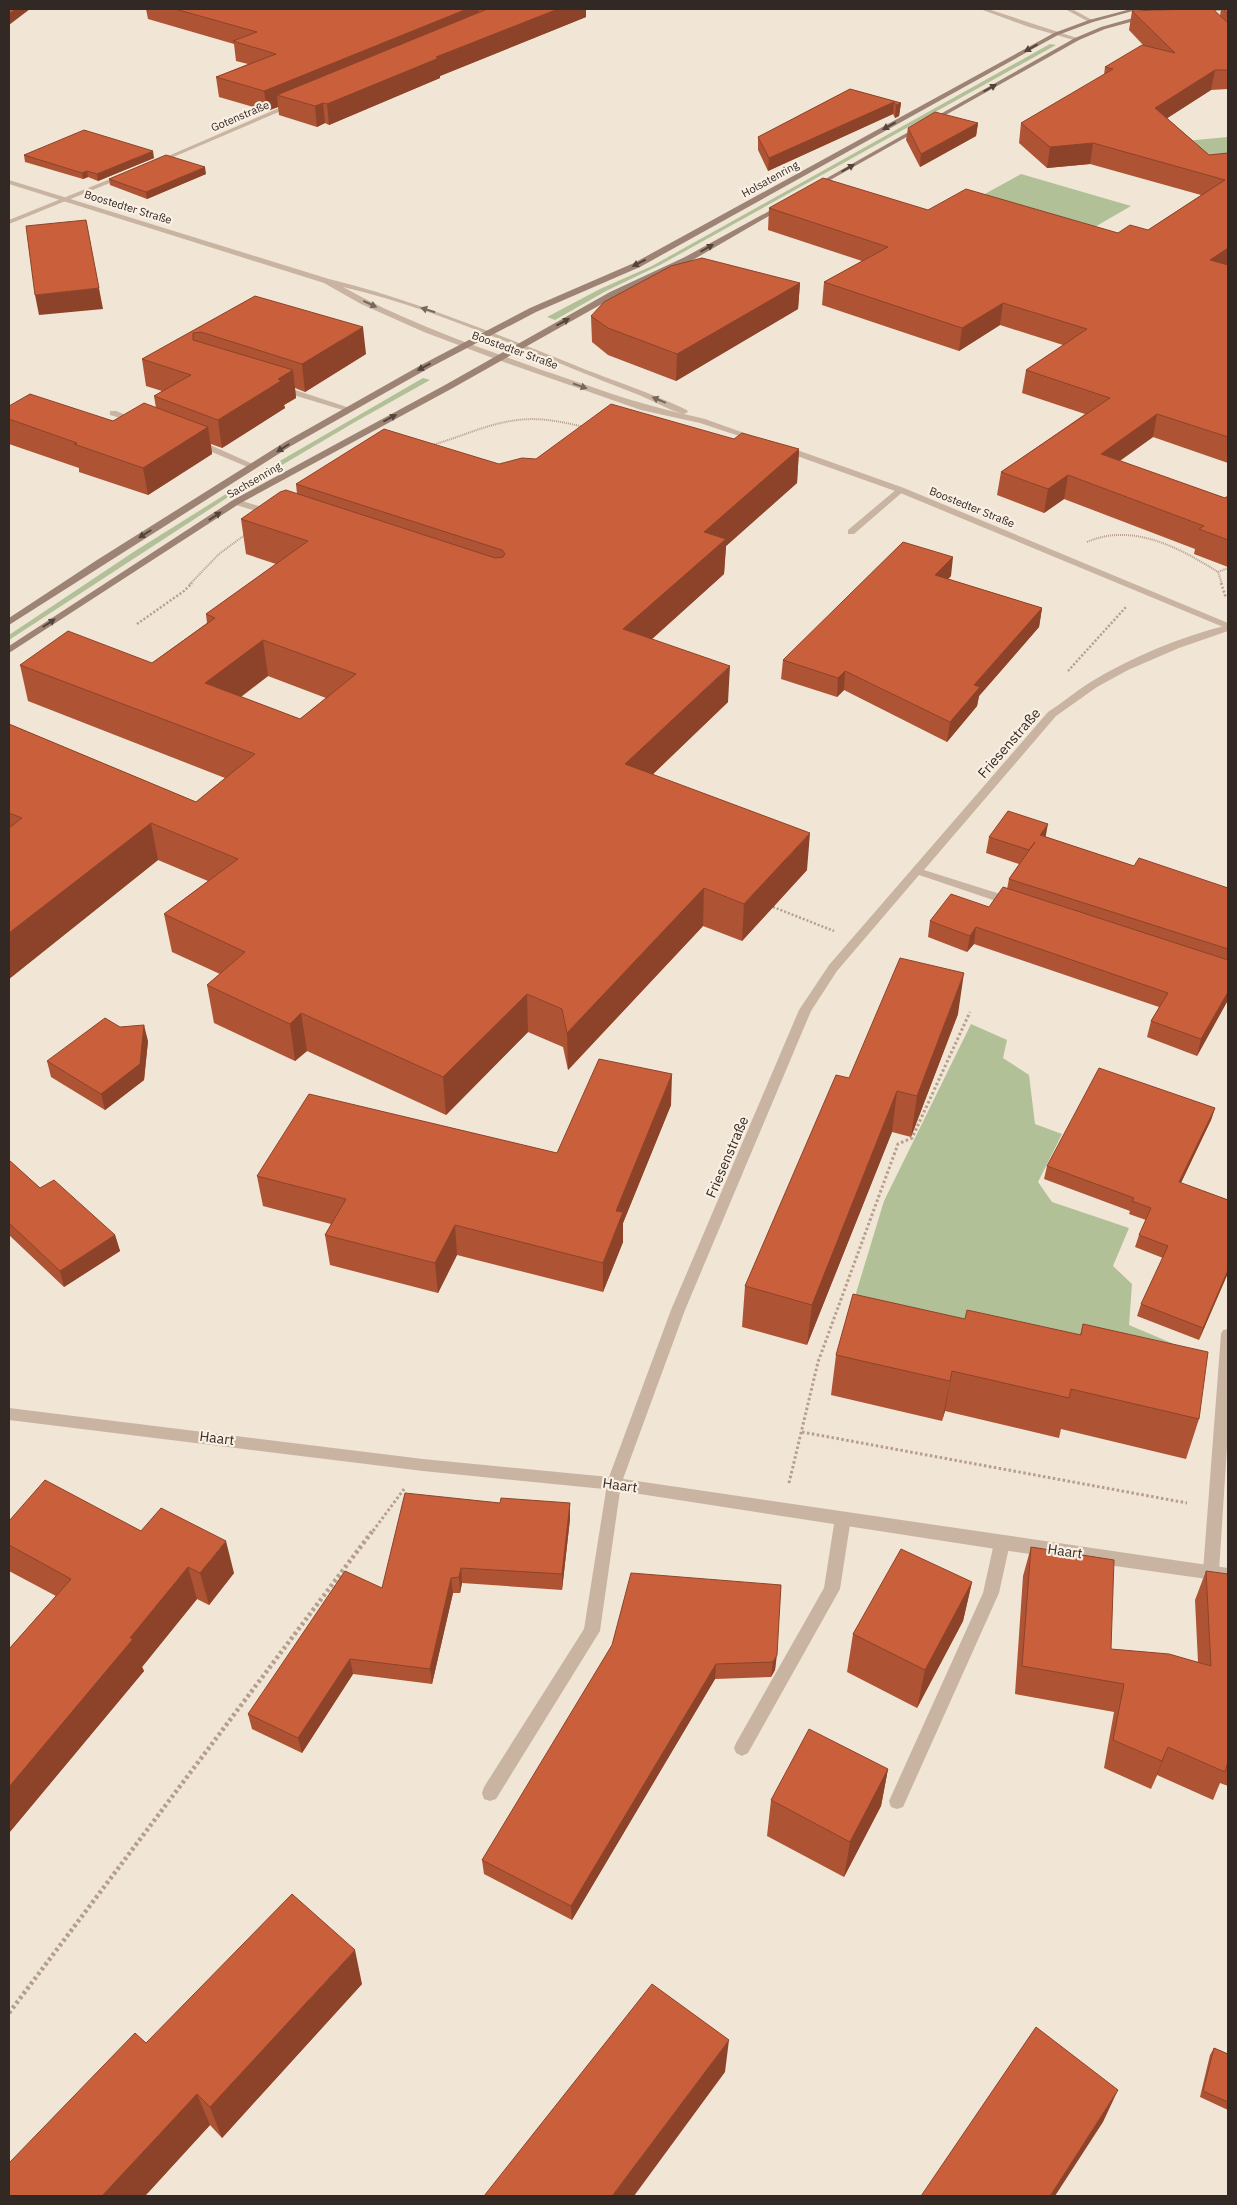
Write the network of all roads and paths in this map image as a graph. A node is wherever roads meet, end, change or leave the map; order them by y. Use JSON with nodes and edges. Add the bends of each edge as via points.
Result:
{"nodes":[{"id":1,"x":983,"y":9,"type":"edge"},
{"id":2,"x":1068,"y":9,"type":"edge"},
{"id":3,"x":1137,"y":9,"type":"edge"},
{"id":4,"x":1226,"y":9,"type":"edge"},
{"id":5,"x":1186,"y":12,"type":"joint"},
{"id":6,"x":1151,"y":15,"type":"edge"},
{"id":7,"x":1205,"y":18,"type":"edge"},
{"id":8,"x":1091,"y":20,"type":"junction"},
{"id":9,"x":1056,"y":34,"type":"junction"},
{"id":10,"x":1077,"y":40,"type":"junction"},
{"id":11,"x":297,"y":103,"type":"edge"},
{"id":12,"x":144,"y":167,"type":"edge"},
{"id":13,"x":135,"y":171,"type":"edge"},
{"id":14,"x":9,"y":182,"type":"edge"},
{"id":15,"x":806,"y":192,"type":"edge"},
{"id":16,"x":66,"y":200,"type":"junction"},
{"id":17,"x":789,"y":202,"type":"edge"},
{"id":18,"x":9,"y":222,"type":"edge"},
{"id":19,"x":327,"y":281,"type":"junction"},
{"id":20,"x":490,"y":333,"type":"junction"},
{"id":21,"x":468,"y":345,"type":"junction"},
{"id":22,"x":521,"y":347,"type":"junction"},
{"id":23,"x":501,"y":358,"type":"junction"},
{"id":24,"x":268,"y":384,"type":"edge"},
{"id":25,"x":349,"y":409,"type":"junction"},
{"id":26,"x":113,"y":413,"type":"dead end"},
{"id":27,"x":702,"y":421,"type":"junction"},
{"id":28,"x":148,"y":425,"type":"edge"},
{"id":29,"x":586,"y":433,"type":"edge"},
{"id":30,"x":191,"y":440,"type":"edge"},
{"id":31,"x":432,"y":445,"type":"edge"},
{"id":32,"x":253,"y":466,"type":"junction"},
{"id":33,"x":901,"y":490,"type":"junction"},
{"id":34,"x":236,"y":502,"type":"junction"},
{"id":35,"x":280,"y":516,"type":"joint"},
{"id":36,"x":851,"y":532,"type":"dead end"},
{"id":37,"x":1086,"y":542,"type":"dead end"},
{"id":38,"x":1228,"y":568,"type":"edge"},
{"id":39,"x":1218,"y":572,"type":"junction"},
{"id":40,"x":1226,"y":598,"type":"dead end"},
{"id":41,"x":1128,"y":605,"type":"dead end"},
{"id":42,"x":9,"y":622,"type":"edge"},
{"id":43,"x":137,"y":624,"type":"dead end"},
{"id":44,"x":1228,"y":627,"type":"edge"},
{"id":45,"x":9,"y":650,"type":"edge"},
{"id":46,"x":1052,"y":714,"type":"junction"},
{"id":47,"x":917,"y":871,"type":"junction"},
{"id":48,"x":1021,"y":905,"type":"edge"},
{"id":49,"x":773,"y":907,"type":"edge"},
{"id":50,"x":858,"y":940,"type":"junction"},
{"id":51,"x":970,"y":1012,"type":"dead end"},
{"id":52,"x":1228,"y":1334,"type":"edge"},
{"id":53,"x":9,"y":1414,"type":"edge"},
{"id":54,"x":802,"y":1432,"type":"junction"},
{"id":55,"x":422,"y":1465,"type":"junction"},
{"id":56,"x":614,"y":1484,"type":"junction"},
{"id":57,"x":1217,"y":1509,"type":"junction"},
{"id":58,"x":782,"y":1510,"type":"junction"},
{"id":59,"x":843,"y":1518,"type":"junction"},
{"id":60,"x":1002,"y":1543,"type":"junction"},
{"id":61,"x":1211,"y":1572,"type":"junction"},
{"id":62,"x":1228,"y":1575,"type":"edge"},
{"id":63,"x":742,"y":1748,"type":"dead end"},
{"id":64,"x":490,"y":1793,"type":"dead end"},
{"id":65,"x":896,"y":1801,"type":"dead end"},
{"id":66,"x":9,"y":2013,"type":"edge"}],
"edges":[{"from":1,"to":9,"type":"street"},
{"from":2,"to":8,"type":"street"},
{"from":3,"to":8,"type":"main road","name":"Holsatenring"},
{"from":4,"to":5,"type":"main road"},
{"from":5,"to":7,"type":"street"},
{"from":6,"to":10,"type":"main road","via":[[1103,28]]},
{"from":8,"to":9,"type":"main road","name":"Holsatenring"},
{"from":9,"to":10,"type":"street"},
{"from":9,"to":20,"type":"main road","name":"Holsatenring","one_way":true,"via":[[637,265],[533,310]]},
{"from":15,"to":10,"type":"main road","one_way":true},
{"from":11,"to":12,"type":"street","name":"Gotenstraße"},
{"from":13,"to":16,"type":"street"},
{"from":14,"to":16,"type":"street","name":"Boostedter Straße"},
{"from":16,"to":18,"type":"street"},
{"from":16,"to":19,"type":"street","name":"Boostedter Straße"},
{"from":22,"to":17,"type":"main road","one_way":true,"via":[[613,294],[688,259]]},
{"from":20,"to":19,"type":"street","name":"Boostedter Straße","one_way":true,"via":[[373,292]]},
{"from":19,"to":21,"type":"street","name":"Boostedter Straße","one_way":true,"via":[[364,302]]},
{"from":20,"to":21,"type":"main road","name":"Sachsenring"},
{"from":20,"to":22,"type":"street","name":"Boostedter Straße"},
{"from":21,"to":23,"type":"street","name":"Boostedter Straße"},
{"from":21,"to":25,"type":"main road","name":"Sachsenring","one_way":true},
{"from":22,"to":23,"type":"main road","name":"Sachsenring"},
{"from":27,"to":22,"type":"street","name":"Boostedter Straße","one_way":true,"via":[[660,400]]},
{"from":23,"to":27,"type":"street","name":"Boostedter Straße","one_way":true,"via":[[644,408]]},
{"from":34,"to":23,"type":"main road","name":"Sachsenring","one_way":true},
{"from":24,"to":25,"type":"street"},
{"from":25,"to":32,"type":"main road","name":"Sachsenring","one_way":true},
{"from":26,"to":28,"type":"street"},
{"from":27,"to":33,"type":"street","name":"Boostedter Straße"},
{"from":29,"to":31,"type":"path","via":[[586,427],[558,421],[512,420]]},
{"from":30,"to":32,"type":"street"},
{"from":32,"to":42,"type":"main road","name":"Sachsenring","one_way":true},
{"from":33,"to":36,"type":"street"},
{"from":33,"to":44,"type":"street","name":"Boostedter Straße"},
{"from":34,"to":35,"type":"street"},
{"from":45,"to":34,"type":"main road","name":"Sachsenring","one_way":true},
{"from":35,"to":43,"type":"path","via":[[238,539],[184,591]]},
{"from":37,"to":39,"type":"path","via":[[1102,535],[1123,533],[1178,548]]},
{"from":38,"to":39,"type":"path"},
{"from":39,"to":40,"type":"path"},
{"from":41,"to":46,"type":"path","via":[[1050,690]]},
{"from":44,"to":46,"type":"street","name":"Friesenstraße","via":[[1145,659],[1093,685]]},
{"from":46,"to":47,"type":"street","name":"Friesenstraße"},
{"from":47,"to":48,"type":"street"},
{"from":47,"to":50,"type":"street","name":"Friesenstraße"},
{"from":49,"to":50,"type":"path"},
{"from":50,"to":56,"type":"street","name":"Friesenstraße","via":[[833,968],[806,1010],[678,1310]]},
{"from":51,"to":54,"type":"path","via":[[912,1138],[898,1144],[818,1362]]},
{"from":52,"to":57,"type":"street"},
{"from":53,"to":55,"type":"street","name":"Haart"},
{"from":54,"to":57,"type":"path"},
{"from":54,"to":58,"type":"path"},
{"from":55,"to":56,"type":"street","name":"Haart"},
{"from":55,"to":66,"type":"path"},
{"from":56,"to":58,"type":"street","name":"Haart"},
{"from":56,"to":64,"type":"street","name":"Friesenstraße","via":[[592,1631]]},
{"from":57,"to":61,"type":"street"},
{"from":58,"to":59,"type":"street","name":"Haart"},
{"from":59,"to":60,"type":"street","name":"Haart"},
{"from":59,"to":63,"type":"street","via":[[832,1590]]},
{"from":60,"to":61,"type":"street","name":"Haart"},
{"from":60,"to":65,"type":"street","via":[[991,1593]]},
{"from":61,"to":62,"type":"street","name":"Haart"}]}
